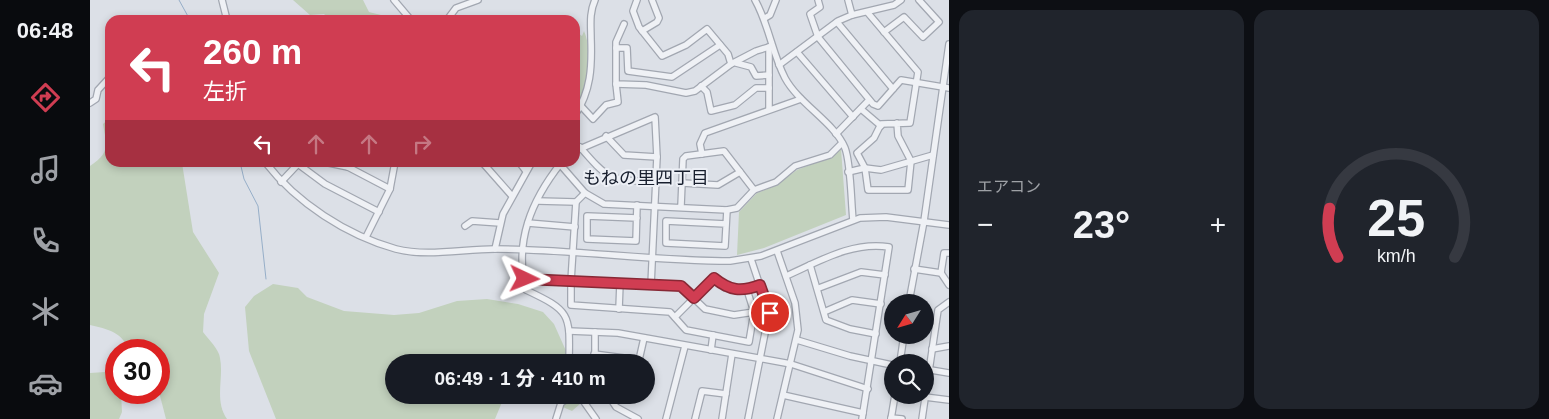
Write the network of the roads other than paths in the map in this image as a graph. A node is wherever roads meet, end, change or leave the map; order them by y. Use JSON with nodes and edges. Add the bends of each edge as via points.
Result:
{"nodes":[{"id":1,"x":222,"y":0,"type":"edge"},
{"id":2,"x":394,"y":0,"type":"edge"},
{"id":3,"x":478,"y":0,"type":"edge"},
{"id":4,"x":595,"y":0,"type":"edge"},
{"id":5,"x":637,"y":0,"type":"edge"},
{"id":6,"x":652,"y":0,"type":"edge"},
{"id":7,"x":755,"y":0,"type":"edge"},
{"id":8,"x":776,"y":0,"type":"edge"},
{"id":9,"x":818,"y":0,"type":"edge"},
{"id":10,"x":848,"y":0,"type":"edge"},
{"id":11,"x":901,"y":0,"type":"edge"},
{"id":12,"x":919,"y":0,"type":"edge"},
{"id":13,"x":868,"y":13,"type":"junction"},
{"id":14,"x":226,"y":15,"type":"edge"},
{"id":15,"x":407,"y":15,"type":"edge"},
{"id":16,"x":451,"y":15,"type":"edge"},
{"id":17,"x":852,"y":15,"type":"junction"},
{"id":18,"x":764,"y":18,"type":"junction"},
{"id":19,"x":837,"y":22,"type":"junction"},
{"id":20,"x":624,"y":24,"type":"dead end"},
{"id":21,"x":642,"y":31,"type":"junction"},
{"id":22,"x":884,"y":32,"type":"junction"},
{"id":23,"x":818,"y":37,"type":"junction"},
{"id":24,"x":720,"y":45,"type":"junction"},
{"id":25,"x":771,"y":46,"type":"junction"},
{"id":26,"x":616,"y":48,"type":"junction"},
{"id":27,"x":949,"y":49,"type":"edge"},
{"id":28,"x":797,"y":52,"type":"junction"},
{"id":29,"x":734,"y":64,"type":"junction"},
{"id":30,"x":779,"y":65,"type":"junction"},
{"id":31,"x":769,"y":75,"type":"junction"},
{"id":32,"x":105,"y":82,"type":"edge"},
{"id":33,"x":916,"y":82,"type":"junction"},
{"id":34,"x":616,"y":84,"type":"junction"},
{"id":35,"x":701,"y":86,"type":"junction"},
{"id":36,"x":946,"y":87,"type":"edge"},
{"id":37,"x":769,"y":88,"type":"junction"},
{"id":38,"x":893,"y":89,"type":"junction"},
{"id":39,"x":801,"y":99,"type":"junction"},
{"id":40,"x":869,"y":100,"type":"junction"},
{"id":41,"x":90,"y":103,"type":"edge"},
{"id":42,"x":581,"y":106,"type":"joint"},
{"id":43,"x":861,"y":109,"type":"junction"},
{"id":44,"x":769,"y":110,"type":"junction"},
{"id":45,"x":853,"y":117,"type":"junction"},
{"id":46,"x":897,"y":123,"type":"junction"},
{"id":47,"x":880,"y":126,"type":"junction"},
{"id":48,"x":836,"y":134,"type":"junction"},
{"id":49,"x":606,"y":136,"type":"junction"},
{"id":50,"x":842,"y":144,"type":"junction"},
{"id":51,"x":580,"y":148,"type":"edge"},
{"id":52,"x":580,"y":151,"type":"edge"},
{"id":53,"x":702,"y":154,"type":"junction"},
{"id":54,"x":933,"y":155,"type":"junction"},
{"id":55,"x":656,"y":156,"type":"junction"},
{"id":56,"x":911,"y":161,"type":"junction"},
{"id":57,"x":269,"y":167,"type":"edge"},
{"id":58,"x":295,"y":167,"type":"edge"},
{"id":59,"x":302,"y":167,"type":"edge"},
{"id":60,"x":352,"y":167,"type":"edge"},
{"id":61,"x":394,"y":167,"type":"edge"},
{"id":62,"x":486,"y":167,"type":"edge"},
{"id":63,"x":522,"y":167,"type":"edge"},
{"id":64,"x":529,"y":167,"type":"edge"},
{"id":65,"x":558,"y":167,"type":"edge"},
{"id":66,"x":563,"y":167,"type":"edge"},
{"id":67,"x":865,"y":168,"type":"junction"},
{"id":68,"x":526,"y":171,"type":"junction"},
{"id":69,"x":740,"y":172,"type":"junction"},
{"id":70,"x":848,"y":172,"type":"junction"},
{"id":71,"x":281,"y":182,"type":"junction"},
{"id":72,"x":656,"y":182,"type":"junction"},
{"id":73,"x":682,"y":183,"type":"junction"},
{"id":74,"x":390,"y":189,"type":"junction"},
{"id":75,"x":754,"y":190,"type":"junction"},
{"id":76,"x":586,"y":193,"type":"junction"},
{"id":77,"x":512,"y":196,"type":"junction"},
{"id":78,"x":538,"y":201,"type":"junction"},
{"id":79,"x":576,"y":202,"type":"junction"},
{"id":80,"x":637,"y":205,"type":"junction"},
{"id":81,"x":654,"y":205,"type":"junction"},
{"id":82,"x":681,"y":206,"type":"junction"},
{"id":83,"x":727,"y":210,"type":"junction"},
{"id":84,"x":379,"y":212,"type":"junction"},
{"id":85,"x":637,"y":218,"type":"junction"},
{"id":86,"x":853,"y":220,"type":"junction"},
{"id":87,"x":924,"y":222,"type":"junction"},
{"id":88,"x":500,"y":223,"type":"junction"},
{"id":89,"x":528,"y":223,"type":"junction"},
{"id":90,"x":726,"y":224,"type":"junction"},
{"id":91,"x":949,"y":225,"type":"edge"},
{"id":92,"x":465,"y":226,"type":"dead end"},
{"id":93,"x":575,"y":227,"type":"junction"},
{"id":94,"x":366,"y":237,"type":"junction"},
{"id":95,"x":495,"y":249,"type":"junction"},
{"id":96,"x":521,"y":251,"type":"junction"},
{"id":97,"x":777,"y":251,"type":"junction"},
{"id":98,"x":573,"y":254,"type":"junction"},
{"id":99,"x":949,"y":254,"type":"edge"},
{"id":100,"x":652,"y":257,"type":"junction"},
{"id":101,"x":751,"y":259,"type":"junction"},
{"id":102,"x":810,"y":265,"type":"junction"},
{"id":103,"x":914,"y":269,"type":"junction"},
{"id":104,"x":941,"y":273,"type":"junction"},
{"id":105,"x":885,"y":275,"type":"junction"},
{"id":106,"x":786,"y":276,"type":"junction"},
{"id":107,"x":525,"y":279,"type":"junction"},
{"id":108,"x":571,"y":281,"type":"junction"},
{"id":109,"x":620,"y":283,"type":"junction"},
{"id":110,"x":651,"y":284,"type":"junction"},
{"id":111,"x":949,"y":284,"type":"edge"},
{"id":112,"x":760,"y":285,"type":"junction"},
{"id":113,"x":819,"y":288,"type":"junction"},
{"id":114,"x":747,"y":290,"type":"junction"},
{"id":115,"x":910,"y":294,"type":"edge"},
{"id":116,"x":694,"y":298,"type":"junction"},
{"id":117,"x":949,"y":302,"type":"edge"},
{"id":118,"x":881,"y":304,"type":"junction"},
{"id":119,"x":619,"y":308,"type":"junction"},
{"id":120,"x":754,"y":312,"type":"junction"},
{"id":121,"x":824,"y":312,"type":"junction"},
{"id":122,"x":675,"y":317,"type":"junction"},
{"id":123,"x":569,"y":331,"type":"junction"},
{"id":124,"x":595,"y":332,"type":"junction"},
{"id":125,"x":876,"y":334,"type":"junction"},
{"id":126,"x":714,"y":335,"type":"junction"},
{"id":127,"x":644,"y":338,"type":"junction"},
{"id":128,"x":797,"y":340,"type":"junction"},
{"id":129,"x":684,"y":346,"type":"junction"},
{"id":130,"x":949,"y":346,"type":"edge"},
{"id":131,"x":711,"y":350,"type":"junction"},
{"id":132,"x":932,"y":350,"type":"junction"},
{"id":133,"x":569,"y":354,"type":"edge"},
{"id":134,"x":594,"y":354,"type":"edge"},
{"id":135,"x":640,"y":354,"type":"edge"},
{"id":136,"x":732,"y":354,"type":"junction"},
{"id":137,"x":931,"y":354,"type":"edge"},
{"id":138,"x":760,"y":359,"type":"junction"},
{"id":139,"x":872,"y":361,"type":"junction"},
{"id":140,"x":884,"y":363,"type":"edge"},
{"id":141,"x":791,"y":364,"type":"junction"},
{"id":142,"x":934,"y":370,"type":"edge"},
{"id":143,"x":949,"y":373,"type":"edge"},
{"id":144,"x":868,"y":389,"type":"junction"},
{"id":145,"x":726,"y":394,"type":"junction"},
{"id":146,"x":783,"y":395,"type":"junction"},
{"id":147,"x":934,"y":398,"type":"edge"},
{"id":148,"x":949,"y":400,"type":"edge"},
{"id":149,"x":561,"y":404,"type":"edge"},
{"id":150,"x":585,"y":404,"type":"edge"},
{"id":151,"x":614,"y":404,"type":"edge"},
{"id":152,"x":893,"y":404,"type":"edge"},
{"id":153,"x":924,"y":404,"type":"edge"},
{"id":154,"x":863,"y":416,"type":"edge"},
{"id":155,"x":556,"y":419,"type":"edge"},
{"id":156,"x":596,"y":419,"type":"edge"},
{"id":157,"x":638,"y":419,"type":"edge"},
{"id":158,"x":666,"y":419,"type":"edge"},
{"id":159,"x":695,"y":419,"type":"edge"},
{"id":160,"x":722,"y":419,"type":"edge"},
{"id":161,"x":748,"y":419,"type":"edge"},
{"id":162,"x":777,"y":419,"type":"edge"},
{"id":163,"x":891,"y":419,"type":"edge"},
{"id":164,"x":902,"y":419,"type":"edge"},
{"id":165,"x":922,"y":419,"type":"edge"}],
"edges":[{"from":1,"to":14,"type":"street"},
{"from":2,"to":15,"type":"street"},
{"from":3,"to":16,"type":"street","via":[[456,8]]},
{"from":4,"to":42,"type":"street","via":[[590,20],[590,79]]},
{"from":5,"to":21,"type":"street","via":[[633,11]]},
{"from":6,"to":21,"type":"street","via":[[659,18]]},
{"from":7,"to":18,"type":"street"},
{"from":8,"to":18,"type":"street","via":[[770,15]]},
{"from":9,"to":23,"type":"street","via":[[820,7],[810,14]]},
{"from":10,"to":17,"type":"street"},
{"from":11,"to":13,"type":"street"},
{"from":12,"to":22,"type":"street","via":[[939,22],[924,38],[904,17]]},
{"from":13,"to":17,"type":"street"},
{"from":13,"to":22,"type":"street"},
{"from":17,"to":19,"type":"street"},
{"from":18,"to":25,"type":"street"},
{"from":19,"to":23,"type":"street"},
{"from":19,"to":38,"type":"street"},
{"from":20,"to":26,"type":"street"},
{"from":21,"to":24,"type":"street","via":[[662,56],[686,45],[707,29]]},
{"from":22,"to":33,"type":"street","via":[[918,72]]},
{"from":23,"to":28,"type":"street"},
{"from":23,"to":40,"type":"street"},
{"from":24,"to":26,"type":"street","via":[[672,77],[628,71],[627,48]]},
{"from":24,"to":29,"type":"street"},
{"from":25,"to":29,"type":"street"},
{"from":25,"to":30,"type":"street"},
{"from":25,"to":31,"type":"street"},
{"from":26,"to":34,"type":"street"},
{"from":27,"to":36,"type":"street"},
{"from":28,"to":30,"type":"street"},
{"from":28,"to":45,"type":"street"},
{"from":29,"to":31,"type":"street","via":[[751,67],[756,76]]},
{"from":29,"to":35,"type":"street"},
{"from":30,"to":39,"type":"street"},
{"from":31,"to":37,"type":"street"},
{"from":32,"to":41,"type":"street"},
{"from":33,"to":36,"type":"street"},
{"from":33,"to":38,"type":"street","via":[[901,80]]},
{"from":33,"to":46,"type":"street","via":[[910,122]]},
{"from":34,"to":35,"type":"street","via":[[646,85],[686,93]]},
{"from":34,"to":42,"type":"street","via":[[618,102],[606,105],[593,119]]},
{"from":35,"to":37,"type":"street","via":[[707,92],[711,111],[735,105],[756,88]]},
{"from":36,"to":54,"type":"street"},
{"from":37,"to":44,"type":"street"},
{"from":38,"to":40,"type":"street","via":[[878,106]]},
{"from":39,"to":44,"type":"street"},
{"from":39,"to":48,"type":"street"},
{"from":40,"to":43,"type":"street"},
{"from":43,"to":45,"type":"street"},
{"from":43,"to":47,"type":"street"},
{"from":44,"to":53,"type":"street","via":[[704,134],[700,144]]},
{"from":45,"to":48,"type":"street"},
{"from":46,"to":47,"type":"street"},
{"from":46,"to":56,"type":"street","via":[[898,136]]},
{"from":47,"to":67,"type":"street","via":[[874,138],[857,153]]},
{"from":48,"to":50,"type":"street"},
{"from":49,"to":51,"type":"street"},
{"from":49,"to":55,"type":"street","via":[[624,155]]},
{"from":49,"to":55,"type":"street","via":[[655,117]]},
{"from":50,"to":70,"type":"street"},
{"from":50,"to":75,"type":"street","via":[[830,155],[796,166],[776,182]]},
{"from":52,"to":72,"type":"street","via":[[601,172],[615,180]]},
{"from":53,"to":69,"type":"street","via":[[724,151]]},
{"from":53,"to":73,"type":"street","via":[[684,157]]},
{"from":54,"to":56,"type":"street"},
{"from":54,"to":87,"type":"street"},
{"from":55,"to":72,"type":"street"},
{"from":56,"to":67,"type":"street","via":[[881,170]]},
{"from":56,"to":67,"type":"street","via":[[908,190],[868,190]]},
{"from":57,"to":71,"type":"street"},
{"from":58,"to":71,"type":"street"},
{"from":59,"to":84,"type":"street","via":[[325,184]]},
{"from":60,"to":74,"type":"street"},
{"from":61,"to":74,"type":"street"},
{"from":62,"to":77,"type":"street"},
{"from":63,"to":68,"type":"street"},
{"from":64,"to":68,"type":"street"},
{"from":65,"to":78,"type":"street"},
{"from":66,"to":76,"type":"street"},
{"from":67,"to":70,"type":"street"},
{"from":68,"to":77,"type":"street"},
{"from":69,"to":73,"type":"street","via":[[718,184]]},
{"from":69,"to":75,"type":"street"},
{"from":70,"to":86,"type":"street"},
{"from":71,"to":94,"type":"street","via":[[316,211]]},
{"from":72,"to":81,"type":"street"},
{"from":73,"to":82,"type":"street"},
{"from":74,"to":84,"type":"street"},
{"from":75,"to":83,"type":"street","via":[[737,208]]},
{"from":76,"to":79,"type":"street"},
{"from":76,"to":80,"type":"street","via":[[604,204]]},
{"from":77,"to":88,"type":"street"},
{"from":78,"to":79,"type":"street"},
{"from":78,"to":89,"type":"street"},
{"from":79,"to":93,"type":"street"},
{"from":80,"to":81,"type":"street"},
{"from":80,"to":85,"type":"street"},
{"from":81,"to":82,"type":"street"},
{"from":81,"to":100,"type":"street"},
{"from":82,"to":83,"type":"street"},
{"from":83,"to":90,"type":"street"},
{"from":84,"to":94,"type":"street"},
{"from":85,"to":85,"type":"street","via":[[636,241],[587,239],[587,216]]},
{"from":86,"to":87,"type":"street","via":[[886,217]]},
{"from":86,"to":97,"type":"street"},
{"from":87,"to":91,"type":"street"},
{"from":87,"to":103,"type":"street"},
{"from":88,"to":92,"type":"street","via":[[472,221]]},
{"from":88,"to":95,"type":"street"},
{"from":89,"to":93,"type":"street"},
{"from":89,"to":96,"type":"street"},
{"from":90,"to":90,"type":"street","via":[[725,246],[666,243],[666,221]]},
{"from":93,"to":98,"type":"street"},
{"from":94,"to":95,"type":"street","via":[[413,252]]},
{"from":95,"to":96,"type":"street"},
{"from":96,"to":98,"type":"street"},
{"from":96,"to":107,"type":"street"},
{"from":97,"to":101,"type":"street"},
{"from":97,"to":106,"type":"street"},
{"from":98,"to":100,"type":"street"},
{"from":98,"to":108,"type":"street"},
{"from":99,"to":104,"type":"street","via":[[944,253]]},
{"from":100,"to":101,"type":"street","via":[[718,261]]},
{"from":100,"to":110,"type":"street"},
{"from":101,"to":112,"type":"street"},
{"from":102,"to":105,"type":"street","via":[[844,250],[874,245],[889,247]]},
{"from":102,"to":106,"type":"street"},
{"from":102,"to":113,"type":"street"},
{"from":103,"to":104,"type":"street"},
{"from":103,"to":115,"type":"street"},
{"from":104,"to":111,"type":"street"},
{"from":105,"to":113,"type":"street","via":[[861,272]]},
{"from":105,"to":118,"type":"street"},
{"from":106,"to":128,"type":"street","via":[[798,312]]},
{"from":107,"to":108,"type":"street"},
{"from":107,"to":123,"type":"street","via":[[526,290],[560,308]]},
{"from":108,"to":109,"type":"street"},
{"from":108,"to":119,"type":"street","via":[[571,306]]},
{"from":109,"to":110,"type":"street"},
{"from":109,"to":119,"type":"street"},
{"from":110,"to":116,"type":"street","via":[[681,286]]},
{"from":112,"to":114,"type":"street"},
{"from":112,"to":138,"type":"street","via":[[770,313]]},
{"from":113,"to":121,"type":"street"},
{"from":114,"to":116,"type":"street","via":[[725,288],[714,278]]},
{"from":114,"to":120,"type":"street"},
{"from":116,"to":120,"type":"street","via":[[705,309],[734,315]]},
{"from":116,"to":122,"type":"street"},
{"from":117,"to":132,"type":"street","via":[[938,310]]},
{"from":118,"to":121,"type":"street","via":[[852,300]]},
{"from":118,"to":125,"type":"street"},
{"from":119,"to":122,"type":"street","via":[[670,312]]},
{"from":120,"to":126,"type":"street","via":[[749,342]]},
{"from":121,"to":125,"type":"street","via":[[828,322]]},
{"from":122,"to":126,"type":"street","via":[[686,330]]},
{"from":123,"to":124,"type":"street"},
{"from":123,"to":133,"type":"street"},
{"from":124,"to":127,"type":"street"},
{"from":124,"to":134,"type":"street"},
{"from":125,"to":139,"type":"street"},
{"from":126,"to":131,"type":"street"},
{"from":127,"to":129,"type":"street"},
{"from":127,"to":135,"type":"street"},
{"from":128,"to":139,"type":"street"},
{"from":128,"to":141,"type":"street"},
{"from":129,"to":131,"type":"street"},
{"from":129,"to":158,"type":"street"},
{"from":130,"to":132,"type":"street"},
{"from":131,"to":136,"type":"street"},
{"from":132,"to":137,"type":"street"},
{"from":136,"to":138,"type":"street"},
{"from":136,"to":145,"type":"street"},
{"from":138,"to":141,"type":"street"},
{"from":138,"to":161,"type":"street"},
{"from":139,"to":140,"type":"street"},
{"from":139,"to":144,"type":"street"},
{"from":141,"to":144,"type":"street"},
{"from":141,"to":146,"type":"street"},
{"from":142,"to":143,"type":"street"},
{"from":144,"to":154,"type":"street"},
{"from":145,"to":159,"type":"street","via":[[702,391]]},
{"from":145,"to":160,"type":"street"},
{"from":146,"to":154,"type":"street"},
{"from":146,"to":162,"type":"street"},
{"from":147,"to":148,"type":"street"},
{"from":149,"to":155,"type":"street"},
{"from":150,"to":156,"type":"street"},
{"from":151,"to":157,"type":"street"},
{"from":152,"to":163,"type":"street"},
{"from":153,"to":165,"type":"street"},
{"from":163,"to":164,"type":"street"}]}
